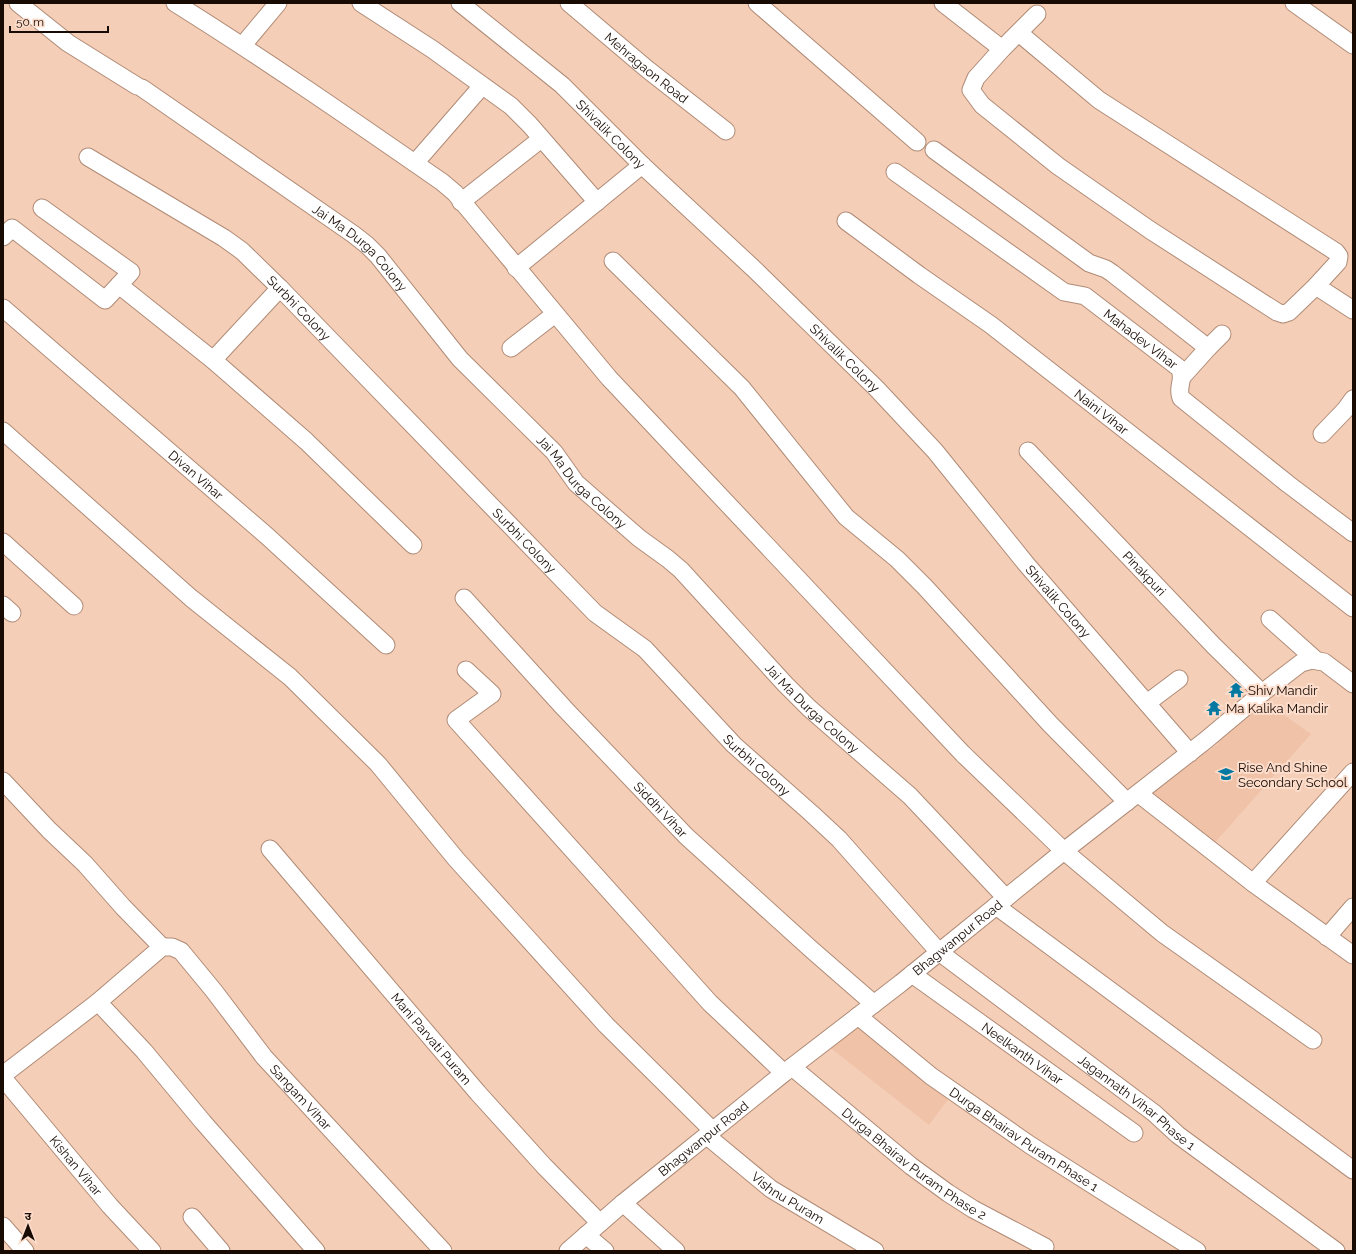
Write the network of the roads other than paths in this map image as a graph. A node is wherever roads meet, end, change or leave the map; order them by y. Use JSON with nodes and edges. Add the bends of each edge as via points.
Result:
{"nodes":[{"id":1,"x":18,"y":3,"type":"edge"},
{"id":2,"x":175,"y":3,"type":"edge"},
{"id":3,"x":278,"y":3,"type":"edge"},
{"id":4,"x":361,"y":3,"type":"edge"},
{"id":5,"x":460,"y":3,"type":"edge"},
{"id":6,"x":569,"y":3,"type":"edge"},
{"id":7,"x":757,"y":3,"type":"edge"},
{"id":8,"x":943,"y":3,"type":"edge"},
{"id":9,"x":1294,"y":3,"type":"edge"},
{"id":10,"x":1037,"y":14,"type":"dead end"},
{"id":11,"x":1019,"y":33,"type":"junction"},
{"id":12,"x":243,"y":45,"type":"junction"},
{"id":13,"x":1353,"y":45,"type":"edge"},
{"id":14,"x":1002,"y":49,"type":"junction"},
{"id":15,"x":482,"y":86,"type":"junction"},
{"id":16,"x":726,"y":131,"type":"dead end"},
{"id":17,"x":541,"y":139,"type":"junction"},
{"id":18,"x":917,"y":142,"type":"dead end"},
{"id":19,"x":934,"y":150,"type":"dead end"},
{"id":20,"x":88,"y":157,"type":"dead end"},
{"id":21,"x":415,"y":163,"type":"junction"},
{"id":22,"x":642,"y":165,"type":"junction"},
{"id":23,"x":895,"y":172,"type":"dead end"},
{"id":24,"x":461,"y":202,"type":"junction"},
{"id":25,"x":597,"y":202,"type":"junction"},
{"id":26,"x":42,"y":208,"type":"dead end"},
{"id":27,"x":846,"y":221,"type":"dead end"},
{"id":28,"x":3,"y":237,"type":"edge"},
{"id":29,"x":613,"y":261,"type":"dead end"},
{"id":30,"x":516,"y":268,"type":"junction"},
{"id":31,"x":118,"y":284,"type":"junction"},
{"id":32,"x":1316,"y":286,"type":"junction"},
{"id":33,"x":280,"y":288,"type":"junction"},
{"id":34,"x":3,"y":308,"type":"edge"},
{"id":35,"x":1353,"y":310,"type":"edge"},
{"id":36,"x":555,"y":314,"type":"junction"},
{"id":37,"x":1222,"y":334,"type":"dead end"},
{"id":38,"x":511,"y":348,"type":"dead end"},
{"id":39,"x":1208,"y":348,"type":"junction"},
{"id":40,"x":213,"y":360,"type":"junction"},
{"id":41,"x":1182,"y":378,"type":"junction"},
{"id":42,"x":1350,"y":408,"type":"edge"},
{"id":43,"x":3,"y":431,"type":"edge"},
{"id":44,"x":1322,"y":434,"type":"dead end"},
{"id":45,"x":1028,"y":451,"type":"dead end"},
{"id":46,"x":1353,"y":533,"type":"edge"},
{"id":47,"x":3,"y":542,"type":"edge"},
{"id":48,"x":413,"y":546,"type":"dead end"},
{"id":49,"x":464,"y":598,"type":"dead end"},
{"id":50,"x":74,"y":606,"type":"dead end"},
{"id":51,"x":1353,"y":608,"type":"edge"},
{"id":52,"x":1270,"y":619,"type":"dead end"},
{"id":53,"x":386,"y":645,"type":"dead end"},
{"id":54,"x":1317,"y":661,"type":"junction"},
{"id":55,"x":466,"y":670,"type":"dead end"},
{"id":56,"x":1180,"y":679,"type":"dead end"},
{"id":57,"x":1353,"y":684,"type":"edge"},
{"id":58,"x":1262,"y":693,"type":"junction"},
{"id":59,"x":1147,"y":704,"type":"junction"},
{"id":60,"x":1190,"y":753,"type":"junction"},
{"id":61,"x":1353,"y":772,"type":"edge"},
{"id":62,"x":3,"y":781,"type":"edge"},
{"id":63,"x":1133,"y":798,"type":"junction"},
{"id":64,"x":270,"y":849,"type":"dead end"},
{"id":65,"x":1064,"y":851,"type":"junction"},
{"id":66,"x":1253,"y":884,"type":"junction"},
{"id":67,"x":1001,"y":902,"type":"junction"},
{"id":68,"x":1353,"y":907,"type":"edge"},
{"id":69,"x":1327,"y":937,"type":"junction"},
{"id":70,"x":162,"y":946,"type":"junction"},
{"id":71,"x":939,"y":952,"type":"junction"},
{"id":72,"x":1353,"y":955,"type":"edge"},
{"id":73,"x":912,"y":974,"type":"junction"},
{"id":74,"x":98,"y":1002,"type":"junction"},
{"id":75,"x":874,"y":1004,"type":"junction"},
{"id":76,"x":858,"y":1016,"type":"junction"},
{"id":77,"x":1313,"y":1040,"type":"dead end"},
{"id":78,"x":788,"y":1070,"type":"junction"},
{"id":79,"x":3,"y":1074,"type":"edge"},
{"id":80,"x":3,"y":1078,"type":"edge"},
{"id":81,"x":710,"y":1133,"type":"junction"},
{"id":82,"x":1134,"y":1133,"type":"dead end"},
{"id":83,"x":1353,"y":1170,"type":"edge"},
{"id":84,"x":623,"y":1203,"type":"junction"},
{"id":85,"x":192,"y":1217,"type":"dead end"},
{"id":86,"x":600,"y":1223,"type":"junction"},
{"id":87,"x":3,"y":1226,"type":"edge"},
{"id":88,"x":586,"y":1235,"type":"junction"},
{"id":89,"x":1044,"y":1247,"type":"dead end"},
{"id":90,"x":25,"y":1251,"type":"edge"},
{"id":91,"x":152,"y":1251,"type":"edge"},
{"id":92,"x":221,"y":1251,"type":"edge"},
{"id":93,"x":316,"y":1251,"type":"edge"},
{"id":94,"x":443,"y":1251,"type":"edge"},
{"id":95,"x":568,"y":1251,"type":"edge"},
{"id":96,"x":605,"y":1251,"type":"edge"},
{"id":97,"x":676,"y":1251,"type":"edge"},
{"id":98,"x":876,"y":1251,"type":"edge"},
{"id":99,"x":1198,"y":1251,"type":"edge"},
{"id":100,"x":1336,"y":1251,"type":"edge"}],
"edges":[{"from":1,"to":67,"type":"street","name":"Jai Ma Durga Colony","via":[[68,43],[140,87],[367,245],[460,359],[554,452],[576,483],[639,538],[681,570],[785,684],[910,796]]},
{"from":2,"to":12,"type":"street"},
{"from":3,"to":12,"type":"street"},
{"from":4,"to":15,"type":"street","via":[[432,49]]},
{"from":5,"to":22,"type":"street","name":"Shivalik Colony","via":[[562,85]]},
{"from":6,"to":16,"type":"street","name":"Mehragaon Road"},
{"from":7,"to":18,"type":"street"},
{"from":8,"to":14,"type":"street"},
{"from":9,"to":13,"type":"street"},
{"from":10,"to":11,"type":"street"},
{"from":11,"to":14,"type":"street"},
{"from":11,"to":32,"type":"street","via":[[1099,100],[1336,252],[1338,262]]},
{"from":12,"to":21,"type":"street"},
{"from":14,"to":32,"type":"street","via":[[976,78],[971,90],[982,105],[1058,166],[1150,230],[1277,312],[1289,312]]},
{"from":15,"to":17,"type":"street","via":[[511,106]]},
{"from":15,"to":21,"type":"street"},
{"from":17,"to":24,"type":"street"},
{"from":17,"to":25,"type":"street"},
{"from":19,"to":39,"type":"street","via":[[1089,263],[1112,273]]},
{"from":20,"to":33,"type":"street","name":"Surbhi Colony","via":[[224,238],[242,251]]},
{"from":21,"to":24,"type":"street","via":[[455,193]]},
{"from":22,"to":25,"type":"street"},
{"from":22,"to":59,"type":"street","name":"Shivalik Colony","via":[[753,268],[876,388],[935,451]]},
{"from":23,"to":41,"type":"street","name":"Mahadev Vihar","via":[[1064,292],[1085,296],[1179,368]]},
{"from":24,"to":30,"type":"street"},
{"from":25,"to":30,"type":"street"},
{"from":26,"to":31,"type":"street","via":[[131,272]]},
{"from":27,"to":51,"type":"street","name":"Naini Vihar","via":[[991,325]]},
{"from":28,"to":31,"type":"street","via":[[12,228],[105,300]]},
{"from":29,"to":63,"type":"street","via":[[742,388],[846,517],[926,587],[1050,724]]},
{"from":30,"to":36,"type":"street"},
{"from":31,"to":40,"type":"street"},
{"from":32,"to":35,"type":"street"},
{"from":33,"to":40,"type":"street"},
{"from":33,"to":71,"type":"street","name":"Surbhi Colony","via":[[595,613],[645,649],[734,745],[839,839]]},
{"from":34,"to":53,"type":"street","name":"Divan Vihar","via":[[267,536]]},
{"from":36,"to":38,"type":"street"},
{"from":36,"to":65,"type":"street","via":[[609,378],[963,754]]},
{"from":37,"to":39,"type":"street"},
{"from":39,"to":41,"type":"street"},
{"from":40,"to":48,"type":"street","via":[[306,440]]},
{"from":41,"to":46,"type":"street","name":"Mahadev Vihar","via":[[1178,392],[1181,398]]},
{"from":42,"to":44,"type":"street"},
{"from":43,"to":81,"type":"street","name":"Vishnu Puram","via":[[191,598],[290,677],[345,731],[378,764],[456,859],[606,1025]]},
{"from":45,"to":58,"type":"street","name":"Pinakpuri"},
{"from":47,"to":50,"type":"street"},
{"from":49,"to":75,"type":"street","name":"Siddhi Vihar","via":[[686,836]]},
{"from":52,"to":54,"type":"street"},
{"from":54,"to":57,"type":"street","via":[[1324,662]]},
{"from":54,"to":58,"type":"street","name":"Bhagwanpur Road","via":[[1301,663]]},
{"from":55,"to":78,"type":"street","name":"Durga Bhairav Puram Phase 2","via":[[492,694],[456,720],[710,1003]]},
{"from":56,"to":59,"type":"street"},
{"from":58,"to":60,"type":"street","name":"Bhagwanpur Road"},
{"from":59,"to":60,"type":"street","name":"Shivalik Colony"},
{"from":60,"to":63,"type":"street","name":"Bhagwanpur Road"},
{"from":61,"to":66,"type":"street"},
{"from":62,"to":70,"type":"street"},
{"from":63,"to":65,"type":"street","name":"Bhagwanpur Road"},
{"from":63,"to":66,"type":"street"},
{"from":64,"to":86,"type":"street","name":"Mani Parvati Puram","via":[[478,1093]]},
{"from":65,"to":67,"type":"street","name":"Bhagwanpur Road"},
{"from":65,"to":77,"type":"street","via":[[1162,933]]},
{"from":66,"to":69,"type":"street"},
{"from":67,"to":71,"type":"street","name":"Bhagwanpur Road"},
{"from":67,"to":83,"type":"street","name":"Jai Ma Durga Colony"},
{"from":68,"to":69,"type":"street"},
{"from":69,"to":72,"type":"street"},
{"from":70,"to":74,"type":"street"},
{"from":70,"to":94,"type":"street","name":"Sangam Vihar","via":[[181,951],[264,1057]]},
{"from":71,"to":73,"type":"street","name":"Bhagwanpur Road"},
{"from":71,"to":100,"type":"street","name":"Jagannath Vihar Phase 1","via":[[1154,1113],[1178,1135]]},
{"from":73,"to":75,"type":"street","name":"Bhagwanpur Road"},
{"from":73,"to":82,"type":"street","name":"Neelkanth Vihar"},
{"from":74,"to":79,"type":"street"},
{"from":74,"to":93,"type":"street","via":[[144,1051]]},
{"from":75,"to":76,"type":"street","name":"Bhagwanpur Road"},
{"from":76,"to":78,"type":"street","name":"Bhagwanpur Road"},
{"from":76,"to":99,"type":"street","name":"Durga Bhairav Puram Phase 1","via":[[931,1076],[1024,1141]]},
{"from":78,"to":81,"type":"street","name":"Bhagwanpur Road"},
{"from":78,"to":89,"type":"street","name":"Durga Bhairav Puram Phase 2","via":[[948,1193]]},
{"from":80,"to":91,"type":"street","name":"Kishan Vihar","via":[[110,1206]]},
{"from":81,"to":84,"type":"street","name":"Bhagwanpur Road"},
{"from":81,"to":98,"type":"street","name":"Vishnu Puram","via":[[771,1188]]},
{"from":84,"to":86,"type":"street","name":"Bhagwanpur Road"},
{"from":84,"to":97,"type":"street"},
{"from":85,"to":92,"type":"street"},
{"from":86,"to":88,"type":"street","name":"Bhagwanpur Road"},
{"from":87,"to":90,"type":"street"},
{"from":88,"to":95,"type":"street","name":"Bhagwanpur Road"},
{"from":88,"to":96,"type":"street"}]}
